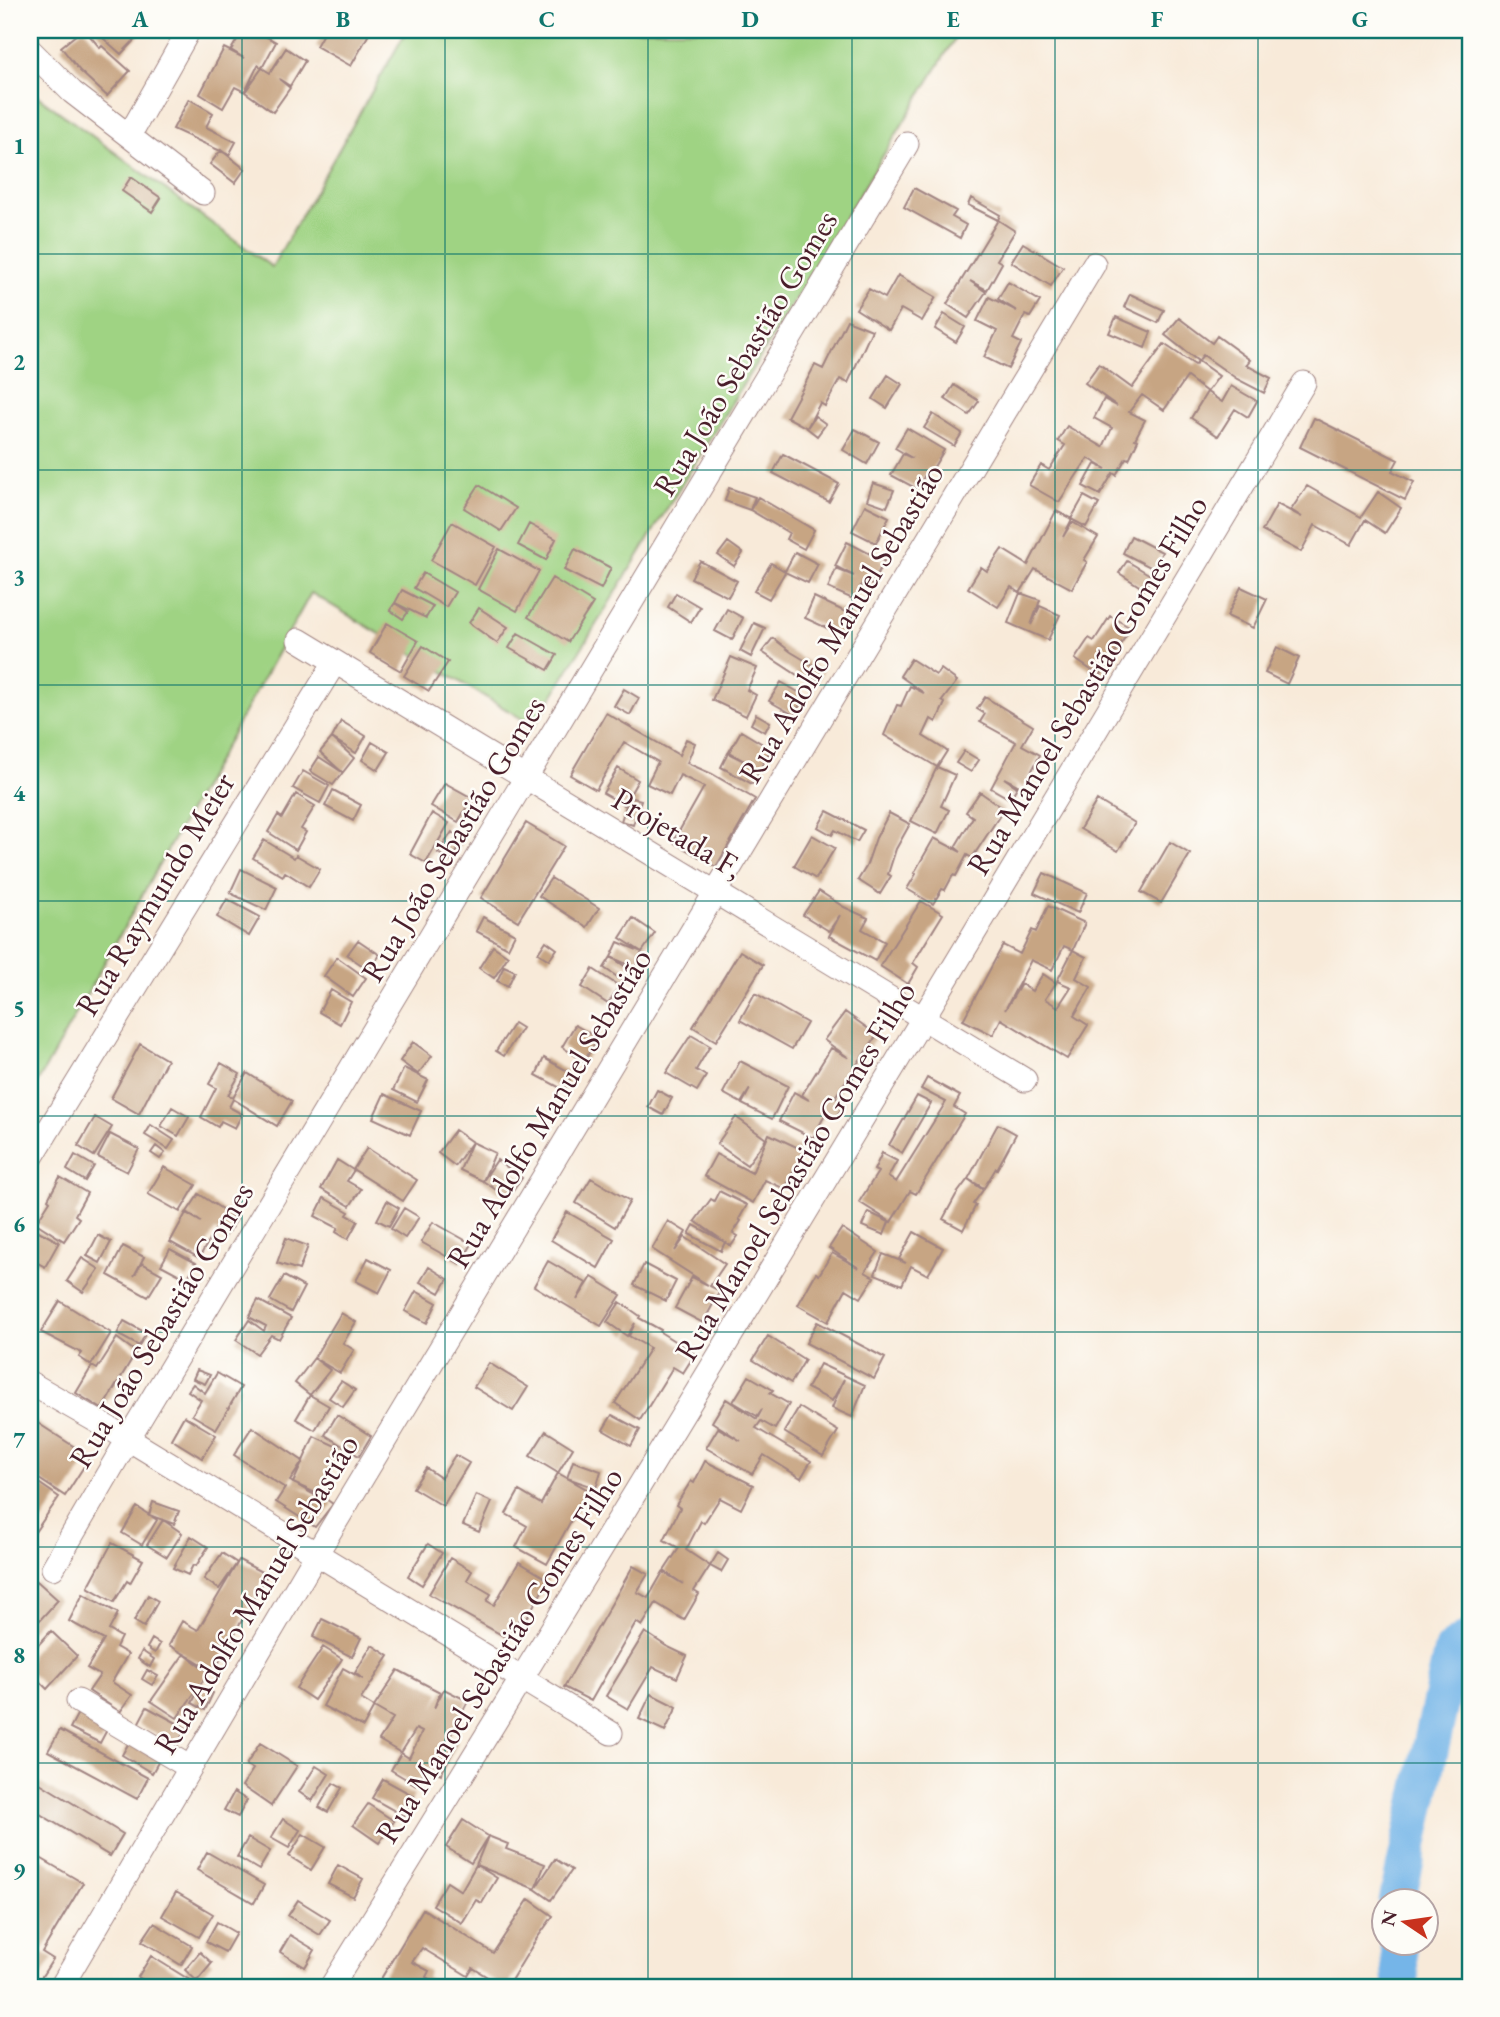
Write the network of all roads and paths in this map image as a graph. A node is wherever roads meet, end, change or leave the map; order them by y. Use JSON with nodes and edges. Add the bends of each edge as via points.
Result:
{"nodes":[{"id":1,"x":190,"y":30,"type":"edge"},
{"id":2,"x":30,"y":50,"type":"edge"},
{"id":3,"x":129,"y":136,"type":"junction"},
{"id":4,"x":907,"y":144,"type":"dead end"},
{"id":5,"x":203,"y":193,"type":"dead end"},
{"id":6,"x":1094,"y":264,"type":"dead end"},
{"id":7,"x":1304,"y":383,"type":"dead end"},
{"id":8,"x":299,"y":640,"type":"dead end"},
{"id":9,"x":335,"y":662,"type":"junction"},
{"id":10,"x":527,"y":778,"type":"junction"},
{"id":11,"x":716,"y":893,"type":"junction"},
{"id":12,"x":924,"y":1019,"type":"junction"},
{"id":13,"x":1025,"y":1080,"type":"dead end"},
{"id":14,"x":30,"y":1160,"type":"edge"},
{"id":15,"x":30,"y":1383,"type":"edge"},
{"id":16,"x":128,"y":1439,"type":"junction"},
{"id":17,"x":317,"y":1553,"type":"junction"},
{"id":18,"x":53,"y":1568,"type":"dead end"},
{"id":19,"x":523,"y":1678,"type":"junction"},
{"id":20,"x":78,"y":1701,"type":"dead end"},
{"id":21,"x":611,"y":1733,"type":"dead end"},
{"id":22,"x":189,"y":1768,"type":"junction"},
{"id":23,"x":61,"y":1987,"type":"edge"},
{"id":24,"x":331,"y":1987,"type":"edge"}],
"edges":[{"from":1,"to":3,"type":"street"},
{"from":2,"to":3,"type":"street","via":[[72,92]]},
{"from":3,"to":5,"type":"street"},
{"from":4,"to":10,"type":"street","name":"Rua João Sebastião Gomes"},
{"from":6,"to":11,"type":"street","name":"Rua Adolfo Manuel Sebastião"},
{"from":7,"to":12,"type":"street","name":"Rua Manoel Sebastião Gomes Filho"},
{"from":8,"to":9,"type":"street","name":"Projetada F,"},
{"from":9,"to":10,"type":"street","name":"Projetada F,"},
{"from":9,"to":14,"type":"street","name":"Rua Raymundo Meier"},
{"from":10,"to":11,"type":"street","name":"Projetada F,"},
{"from":10,"to":16,"type":"street","name":"Rua João Sebastião Gomes"},
{"from":11,"to":12,"type":"street","name":"Projetada F,"},
{"from":11,"to":17,"type":"street","name":"Rua Adolfo Manuel Sebastião"},
{"from":12,"to":13,"type":"street","name":"Projetada F,"},
{"from":12,"to":19,"type":"street","name":"Rua Manoel Sebastião Gomes Filho"},
{"from":15,"to":16,"type":"street"},
{"from":16,"to":17,"type":"street"},
{"from":16,"to":18,"type":"street","name":"Rua João Sebastião Gomes"},
{"from":17,"to":19,"type":"street"},
{"from":17,"to":22,"type":"street","name":"Rua Adolfo Manuel Sebastião"},
{"from":19,"to":21,"type":"street"},
{"from":19,"to":24,"type":"street","name":"Rua Manoel Sebastião Gomes Filho"},
{"from":20,"to":22,"type":"street"},
{"from":22,"to":23,"type":"street","name":"Rua Adolfo Manuel Sebastião"}]}
